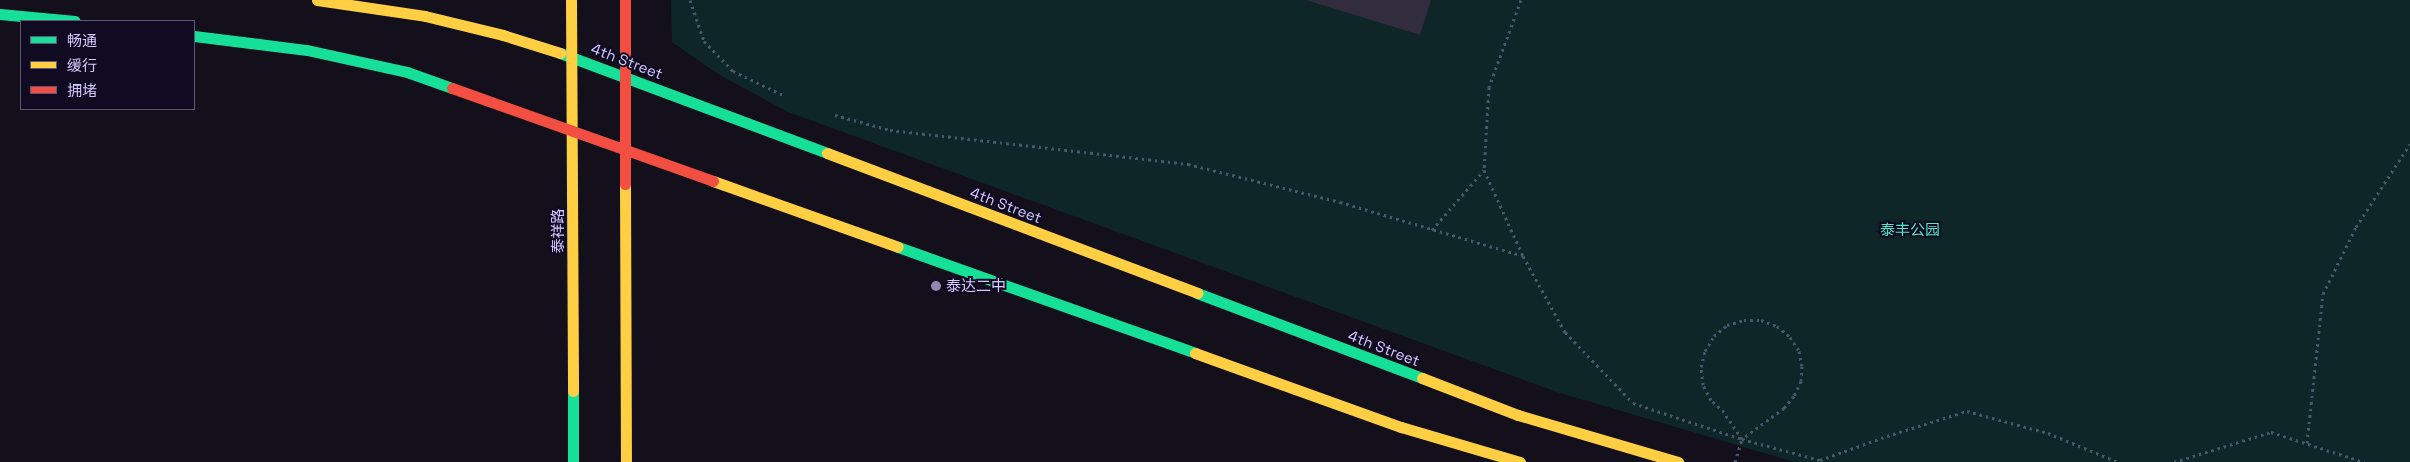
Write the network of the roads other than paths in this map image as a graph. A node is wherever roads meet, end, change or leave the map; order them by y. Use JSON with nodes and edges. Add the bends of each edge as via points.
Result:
{"nodes":[{"id":1,"x":317,"y":0,"type":"edge"},
{"id":2,"x":572,"y":0,"type":"edge"},
{"id":3,"x":625,"y":0,"type":"edge"},
{"id":4,"x":0,"y":14,"type":"edge"},
{"id":5,"x":64,"y":20,"type":"edge"},
{"id":6,"x":195,"y":36,"type":"edge"},
{"id":7,"x":570,"y":56,"type":"junction"},
{"id":8,"x":625,"y":77,"type":"junction"},
{"id":9,"x":573,"y":131,"type":"junction"},
{"id":10,"x":625,"y":150,"type":"junction"},
{"id":11,"x":574,"y":462,"type":"edge"},
{"id":12,"x":626,"y":462,"type":"edge"},
{"id":13,"x":1520,"y":462,"type":"edge"},
{"id":14,"x":1678,"y":462,"type":"edge"}],
"edges":[{"from":1,"to":7,"type":"street","name":"4th Street","via":[[425,16]]},
{"from":2,"to":7,"type":"street","name":"泰祥路"},
{"from":3,"to":8,"type":"street"},
{"from":4,"to":5,"type":"street"},
{"from":6,"to":9,"type":"street","via":[[306,50],[407,72]]},
{"from":7,"to":8,"type":"street","name":"4th Street"},
{"from":7,"to":9,"type":"street","name":"泰祥路"},
{"from":8,"to":10,"type":"street"},
{"from":8,"to":14,"type":"street","name":"4th Street","via":[[1518,415]]},
{"from":9,"to":10,"type":"street"},
{"from":9,"to":11,"type":"street","name":"泰祥路"},
{"from":10,"to":12,"type":"street"},
{"from":10,"to":13,"type":"street","via":[[1401,427]]}]}
